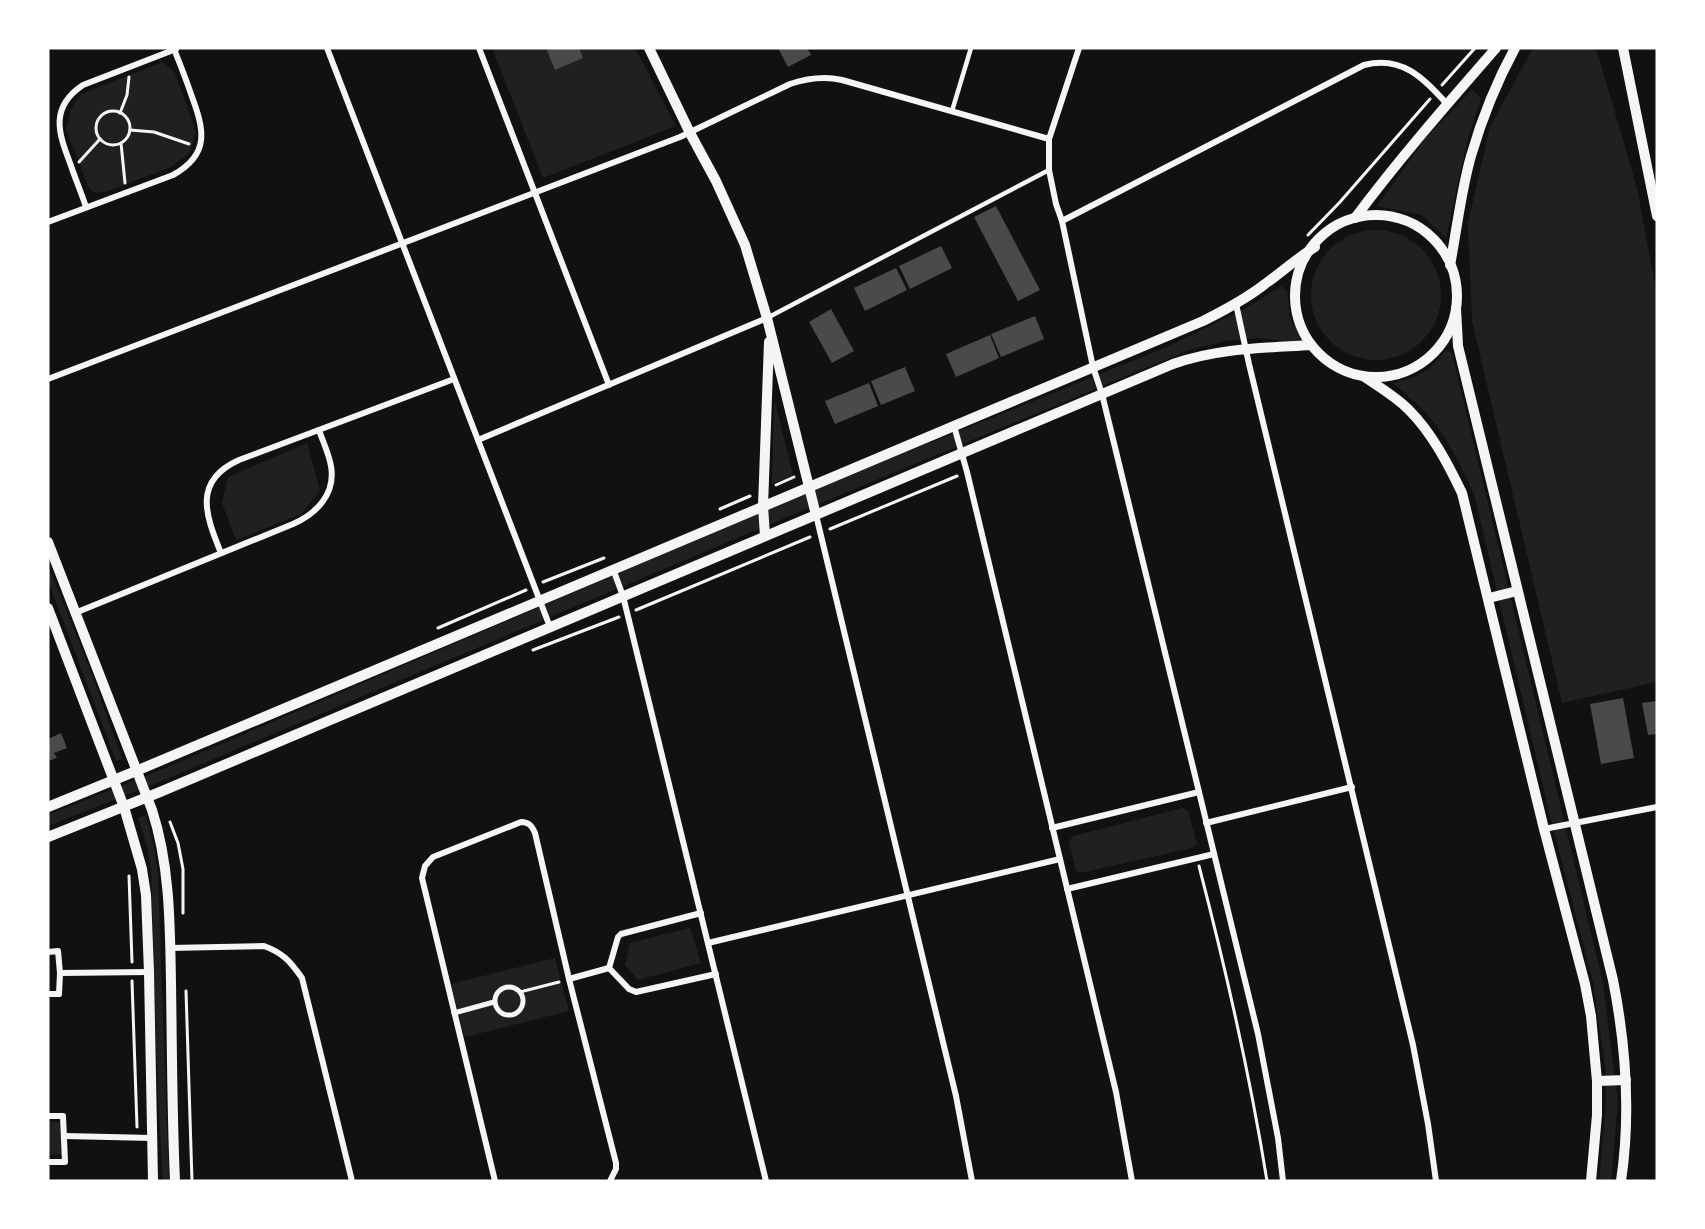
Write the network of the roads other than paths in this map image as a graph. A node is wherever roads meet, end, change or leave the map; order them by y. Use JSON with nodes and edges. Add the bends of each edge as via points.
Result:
{"nodes":[{"id":1,"x":327,"y":48,"type":"edge"},
{"id":2,"x":479,"y":48,"type":"edge"},
{"id":3,"x":649,"y":48,"type":"edge"},
{"id":4,"x":971,"y":48,"type":"edge"},
{"id":5,"x":1079,"y":48,"type":"edge"},
{"id":6,"x":1496,"y":48,"type":"edge"},
{"id":7,"x":1515,"y":48,"type":"edge"},
{"id":8,"x":1623,"y":48,"type":"edge"},
{"id":9,"x":176,"y":49,"type":"edge"},
{"id":10,"x":1447,"y":104,"type":"junction"},
{"id":11,"x":952,"y":111,"type":"junction"},
{"id":12,"x":690,"y":133,"type":"junction"},
{"id":13,"x":1049,"y":139,"type":"junction"},
{"id":14,"x":1049,"y":170,"type":"junction"},
{"id":15,"x":534,"y":192,"type":"junction"},
{"id":16,"x":86,"y":207,"type":"junction"},
{"id":17,"x":1657,"y":216,"type":"edge"},
{"id":18,"x":1355,"y":218,"type":"junction"},
{"id":19,"x":1062,"y":220,"type":"junction"},
{"id":20,"x":48,"y":222,"type":"edge"},
{"id":21,"x":402,"y":242,"type":"junction"},
{"id":22,"x":1315,"y":247,"type":"junction"},
{"id":23,"x":1450,"y":266,"type":"junction"},
{"id":24,"x":1236,"y":304,"type":"junction"},
{"id":25,"x":1455,"y":308,"type":"junction"},
{"id":26,"x":767,"y":318,"type":"junction"},
{"id":27,"x":770,"y":330,"type":"junction"},
{"id":28,"x":1311,"y":345,"type":"junction"},
{"id":29,"x":1246,"y":349,"type":"junction"},
{"id":30,"x":1093,"y":367,"type":"junction"},
{"id":31,"x":1363,"y":376,"type":"junction"},
{"id":32,"x":48,"y":379,"type":"edge"},
{"id":33,"x":454,"y":379,"type":"junction"},
{"id":34,"x":609,"y":385,"type":"junction"},
{"id":35,"x":1102,"y":394,"type":"junction"},
{"id":36,"x":954,"y":426,"type":"junction"},
{"id":37,"x":319,"y":430,"type":"junction"},
{"id":38,"x":478,"y":440,"type":"junction"},
{"id":39,"x":962,"y":452,"type":"junction"},
{"id":40,"x":809,"y":486,"type":"junction"},
{"id":41,"x":763,"y":506,"type":"junction"},
{"id":42,"x":816,"y":515,"type":"junction"},
{"id":43,"x":765,"y":536,"type":"junction"},
{"id":44,"x":48,"y":542,"type":"edge"},
{"id":45,"x":221,"y":553,"type":"junction"},
{"id":46,"x":613,"y":569,"type":"junction"},
{"id":47,"x":1517,"y":591,"type":"junction"},
{"id":48,"x":623,"y":596,"type":"junction"},
{"id":49,"x":1489,"y":598,"type":"junction"},
{"id":50,"x":539,"y":601,"type":"junction"},
{"id":51,"x":48,"y":608,"type":"edge"},
{"id":52,"x":75,"y":613,"type":"junction"},
{"id":53,"x":51,"y":623,"type":"edge"},
{"id":54,"x":550,"y":627,"type":"junction"},
{"id":55,"x":136,"y":771,"type":"junction"},
{"id":56,"x":114,"y":780,"type":"junction"},
{"id":57,"x":1352,"y":787,"type":"junction"},
{"id":58,"x":1199,"y":792,"type":"junction"},
{"id":59,"x":147,"y":798,"type":"junction"},
{"id":60,"x":48,"y":807,"type":"edge"},
{"id":61,"x":124,"y":807,"type":"junction"},
{"id":62,"x":1657,"y":807,"type":"edge"},
{"id":63,"x":1206,"y":823,"type":"junction"},
{"id":64,"x":1574,"y":823,"type":"junction"},
{"id":65,"x":1052,"y":828,"type":"junction"},
{"id":66,"x":1544,"y":829,"type":"junction"},
{"id":67,"x":48,"y":837,"type":"edge"},
{"id":68,"x":1214,"y":854,"type":"junction"},
{"id":69,"x":1060,"y":860,"type":"junction"},
{"id":70,"x":1067,"y":889,"type":"junction"},
{"id":71,"x":907,"y":896,"type":"junction"},
{"id":72,"x":701,"y":913,"type":"junction"},
{"id":73,"x":708,"y":943,"type":"junction"},
{"id":74,"x":170,"y":948,"type":"junction"},
{"id":75,"x":48,"y":952,"type":"edge"},
{"id":76,"x":609,"y":968,"type":"junction"},
{"id":77,"x":149,"y":972,"type":"junction"},
{"id":78,"x":60,"y":973,"type":"junction"},
{"id":79,"x":716,"y":974,"type":"junction"},
{"id":80,"x":569,"y":979,"type":"junction"},
{"id":81,"x":48,"y":994,"type":"edge"},
{"id":82,"x":494,"y":1002,"type":"junction"},
{"id":83,"x":454,"y":1013,"type":"junction"},
{"id":84,"x":1626,"y":1080,"type":"junction"},
{"id":85,"x":1597,"y":1081,"type":"junction"},
{"id":86,"x":48,"y":1116,"type":"edge"},
{"id":87,"x":65,"y":1136,"type":"junction"},
{"id":88,"x":152,"y":1138,"type":"junction"},
{"id":89,"x":48,"y":1162,"type":"edge"},
{"id":90,"x":153,"y":1181,"type":"edge"},
{"id":91,"x":175,"y":1181,"type":"edge"},
{"id":92,"x":352,"y":1181,"type":"edge"},
{"id":93,"x":495,"y":1181,"type":"edge"},
{"id":94,"x":610,"y":1181,"type":"edge"},
{"id":95,"x":765,"y":1181,"type":"edge"},
{"id":96,"x":972,"y":1181,"type":"edge"},
{"id":97,"x":1132,"y":1181,"type":"edge"},
{"id":98,"x":1283,"y":1181,"type":"edge"},
{"id":99,"x":1436,"y":1181,"type":"edge"},
{"id":100,"x":1591,"y":1181,"type":"edge"},
{"id":101,"x":1621,"y":1181,"type":"edge"}],
"edges":[{"from":1,"to":21,"type":"street"},
{"from":2,"to":15,"type":"street"},
{"from":3,"to":12,"type":"street"},
{"from":4,"to":11,"type":"lane"},
{"from":5,"to":13,"type":"street"},
{"from":6,"to":10,"type":"street"},
{"from":7,"to":23,"type":"street","via":[[1480,127]]},
{"from":8,"to":17,"type":"street"},
{"from":9,"to":16,"type":"street","via":[[200,115],[199,148],[190,163],[173,175]]},
{"from":9,"to":16,"type":"street","via":[[82,85],[65,102],[59,119],[60,137]]},
{"from":10,"to":18,"type":"street"},
{"from":10,"to":19,"type":"street","via":[[1400,65],[1364,65]]},
{"from":11,"to":12,"type":"street","via":[[842,80],[815,77],[790,84]]},
{"from":11,"to":13,"type":"street"},
{"from":12,"to":15,"type":"street"},
{"from":12,"to":26,"type":"street","via":[[745,245]]},
{"from":13,"to":14,"type":"street"},
{"from":14,"to":19,"type":"street"},
{"from":14,"to":26,"type":"lane"},
{"from":15,"to":21,"type":"street"},
{"from":15,"to":34,"type":"street"},
{"from":16,"to":20,"type":"street"},
{"from":18,"to":22,"type":"street","via":[[1326,234]]},
{"from":18,"to":23,"type":"street","via":[[1387,215],[1417,225],[1434,238]]},
{"from":19,"to":30,"type":"street"},
{"from":21,"to":32,"type":"street"},
{"from":21,"to":33,"type":"street"},
{"from":22,"to":24,"type":"street"},
{"from":22,"to":28,"type":"street","via":[[1298,273],[1294,295],[1302,333]]},
{"from":23,"to":25,"type":"street","via":[[1455,282]]},
{"from":24,"to":29,"type":"street"},
{"from":24,"to":30,"type":"street"},
{"from":25,"to":31,"type":"street","via":[[1442,342],[1425,360],[1391,376]]},
{"from":25,"to":47,"type":"street","via":[[1458,346]]},
{"from":26,"to":27,"type":"street"},
{"from":26,"to":34,"type":"street"},
{"from":27,"to":40,"type":"street"},
{"from":27,"to":41,"type":"street"},
{"from":28,"to":29,"type":"street"},
{"from":28,"to":31,"type":"street","via":[[1339,369]]},
{"from":29,"to":35,"type":"street","via":[[1189,358]]},
{"from":29,"to":57,"type":"street"},
{"from":30,"to":35,"type":"street"},
{"from":30,"to":36,"type":"street"},
{"from":31,"to":49,"type":"street","via":[[1408,410],[1449,467],[1462,493]]},
{"from":33,"to":37,"type":"street"},
{"from":33,"to":38,"type":"street"},
{"from":34,"to":38,"type":"street"},
{"from":35,"to":39,"type":"street"},
{"from":35,"to":58,"type":"street"},
{"from":36,"to":39,"type":"street"},
{"from":36,"to":40,"type":"street"},
{"from":37,"to":45,"type":"street","via":[[332,473],[329,491],[320,507],[303,520]]},
{"from":37,"to":45,"type":"street","via":[[231,464],[217,475],[206,502]]},
{"from":38,"to":50,"type":"street"},
{"from":39,"to":42,"type":"street"},
{"from":39,"to":65,"type":"street"},
{"from":40,"to":41,"type":"street"},
{"from":40,"to":42,"type":"street"},
{"from":41,"to":43,"type":"street"},
{"from":41,"to":46,"type":"street"},
{"from":42,"to":43,"type":"street"},
{"from":42,"to":71,"type":"street"},
{"from":43,"to":48,"type":"street"},
{"from":44,"to":52,"type":"street"},
{"from":45,"to":52,"type":"street"},
{"from":46,"to":48,"type":"street"},
{"from":46,"to":50,"type":"street"},
{"from":47,"to":49,"type":"street"},
{"from":47,"to":64,"type":"street"},
{"from":48,"to":54,"type":"street"},
{"from":48,"to":72,"type":"street"},
{"from":49,"to":66,"type":"street"},
{"from":50,"to":54,"type":"street"},
{"from":50,"to":55,"type":"street"},
{"from":51,"to":53,"type":"street"},
{"from":52,"to":55,"type":"street"},
{"from":53,"to":56,"type":"street"},
{"from":54,"to":59,"type":"street"},
{"from":55,"to":56,"type":"street"},
{"from":55,"to":59,"type":"street"},
{"from":56,"to":60,"type":"street"},
{"from":56,"to":61,"type":"street"},
{"from":57,"to":63,"type":"street"},
{"from":57,"to":99,"type":"street","via":[[1413,1045]]},
{"from":58,"to":63,"type":"street"},
{"from":58,"to":65,"type":"street"},
{"from":59,"to":61,"type":"street"},
{"from":59,"to":74,"type":"street","via":[[164,862]]},
{"from":61,"to":67,"type":"street"},
{"from":61,"to":77,"type":"street","via":[[146,895]]},
{"from":62,"to":64,"type":"street"},
{"from":63,"to":68,"type":"street"},
{"from":64,"to":66,"type":"street"},
{"from":64,"to":84,"type":"street","via":[[1613,980]]},
{"from":65,"to":69,"type":"street"},
{"from":66,"to":85,"type":"street","via":[[1585,984]]},
{"from":68,"to":70,"type":"street"},
{"from":68,"to":98,"type":"street","via":[[1258,1034]]},
{"from":69,"to":70,"type":"street"},
{"from":69,"to":71,"type":"street"},
{"from":70,"to":97,"type":"street","via":[[1116,1092]]},
{"from":71,"to":73,"type":"street"},
{"from":71,"to":96,"type":"street","via":[[956,1096]]},
{"from":72,"to":73,"type":"street"},
{"from":72,"to":76,"type":"street","via":[[621,934]]},
{"from":73,"to":79,"type":"street"},
{"from":74,"to":91,"type":"street"},
{"from":74,"to":92,"type":"street","via":[[264,946],[291,962],[302,978]]},
{"from":75,"to":78,"type":"street","via":[[58,951]]},
{"from":76,"to":79,"type":"street","via":[[636,992]]},
{"from":76,"to":80,"type":"street"},
{"from":77,"to":78,"type":"street"},
{"from":77,"to":88,"type":"street"},
{"from":78,"to":81,"type":"street","via":[[59,994]]},
{"from":79,"to":95,"type":"street"},
{"from":80,"to":83,"type":"street","via":[[535,833],[528,823],[521,822],[439,854],[423,872],[422,884]]},
{"from":80,"to":94,"type":"street","via":[[616,1163]]},
{"from":82,"to":82,"type":"street","via":[[497,992],[505,987],[520,992],[523,1000],[514,1014],[499,1012]]},
{"from":82,"to":83,"type":"street"},
{"from":83,"to":93,"type":"street"},
{"from":84,"to":85,"type":"street"},
{"from":84,"to":101,"type":"street"},
{"from":85,"to":100,"type":"street"},
{"from":86,"to":87,"type":"street","via":[[63,1116]]},
{"from":87,"to":88,"type":"street"},
{"from":87,"to":89,"type":"street","via":[[65,1162]]},
{"from":88,"to":90,"type":"street"}]}
